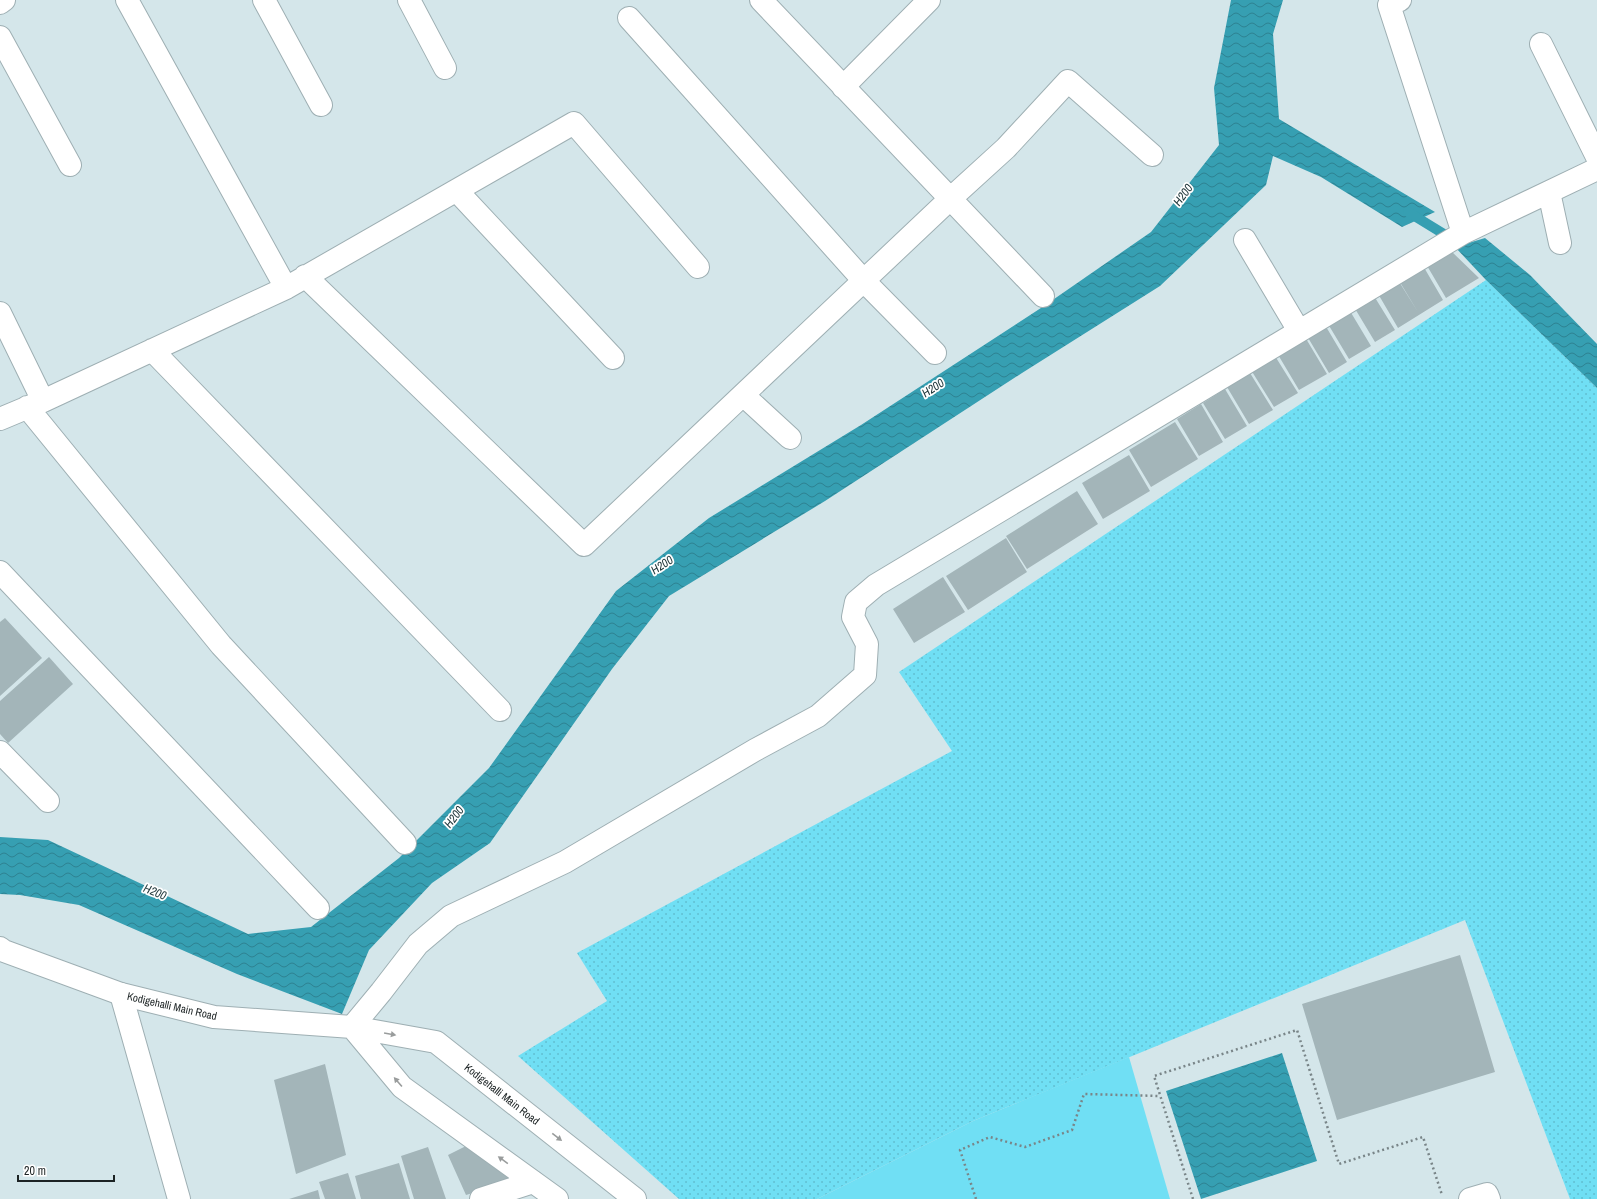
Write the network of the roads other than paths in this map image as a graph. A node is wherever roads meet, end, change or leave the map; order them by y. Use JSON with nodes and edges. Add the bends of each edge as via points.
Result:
{"nodes":[{"id":1,"x":4,"y":0,"type":"edge"},
{"id":2,"x":127,"y":0,"type":"edge"},
{"id":3,"x":264,"y":0,"type":"edge"},
{"id":4,"x":409,"y":0,"type":"edge"},
{"id":5,"x":761,"y":0,"type":"edge"},
{"id":6,"x":929,"y":0,"type":"edge"},
{"id":7,"x":1400,"y":0,"type":"edge"},
{"id":8,"x":0,"y":2,"type":"edge"},
{"id":9,"x":629,"y":18,"type":"dead end"},
{"id":10,"x":0,"y":37,"type":"edge"},
{"id":11,"x":1542,"y":44,"type":"dead end"},
{"id":12,"x":445,"y":68,"type":"dead end"},
{"id":13,"x":843,"y":87,"type":"junction"},
{"id":14,"x":321,"y":105,"type":"dead end"},
{"id":15,"x":1152,"y":155,"type":"dead end"},
{"id":16,"x":1597,"y":157,"type":"edge"},
{"id":17,"x":70,"y":164,"type":"dead end"},
{"id":18,"x":1597,"y":169,"type":"edge"},
{"id":19,"x":457,"y":191,"type":"junction"},
{"id":20,"x":1549,"y":192,"type":"junction"},
{"id":21,"x":950,"y":199,"type":"junction"},
{"id":22,"x":1463,"y":233,"type":"junction"},
{"id":23,"x":1245,"y":240,"type":"dead end"},
{"id":24,"x":1560,"y":243,"type":"dead end"},
{"id":25,"x":698,"y":267,"type":"dead end"},
{"id":26,"x":305,"y":276,"type":"junction"},
{"id":27,"x":864,"y":281,"type":"junction"},
{"id":28,"x":286,"y":288,"type":"junction"},
{"id":29,"x":1042,"y":296,"type":"dead end"},
{"id":30,"x":0,"y":313,"type":"edge"},
{"id":31,"x":1299,"y":331,"type":"junction"},
{"id":32,"x":152,"y":350,"type":"junction"},
{"id":33,"x":935,"y":353,"type":"dead end"},
{"id":34,"x":613,"y":358,"type":"dead end"},
{"id":35,"x":743,"y":395,"type":"junction"},
{"id":36,"x":35,"y":404,"type":"junction"},
{"id":37,"x":0,"y":419,"type":"edge"},
{"id":38,"x":790,"y":438,"type":"dead end"},
{"id":39,"x":0,"y":572,"type":"edge"},
{"id":40,"x":500,"y":710,"type":"dead end"},
{"id":41,"x":0,"y":752,"type":"edge"},
{"id":42,"x":48,"y":801,"type":"dead end"},
{"id":43,"x":405,"y":843,"type":"dead end"},
{"id":44,"x":318,"y":908,"type":"dead end"},
{"id":45,"x":1,"y":953,"type":"edge"},
{"id":46,"x":120,"y":994,"type":"junction"},
{"id":47,"x":352,"y":1027,"type":"junction"},
{"id":48,"x":533,"y":1182,"type":"junction"},
{"id":49,"x":179,"y":1199,"type":"edge"},
{"id":50,"x":482,"y":1199,"type":"edge"},
{"id":51,"x":557,"y":1199,"type":"edge"},
{"id":52,"x":635,"y":1199,"type":"edge"},
{"id":53,"x":1470,"y":1199,"type":"edge"},
{"id":54,"x":1489,"y":1199,"type":"edge"}],
"edges":[{"from":1,"to":8,"type":"street"},
{"from":2,"to":28,"type":"street"},
{"from":3,"to":14,"type":"street"},
{"from":4,"to":12,"type":"street"},
{"from":5,"to":13,"type":"street"},
{"from":6,"to":13,"type":"street"},
{"from":7,"to":22,"type":"street","via":[[1389,5]]},
{"from":9,"to":27,"type":"street"},
{"from":10,"to":17,"type":"street"},
{"from":11,"to":16,"type":"street"},
{"from":13,"to":21,"type":"street"},
{"from":15,"to":21,"type":"street","via":[[1068,81],[1006,148]]},
{"from":18,"to":20,"type":"street"},
{"from":19,"to":25,"type":"street","via":[[574,123]]},
{"from":19,"to":26,"type":"street"},
{"from":19,"to":34,"type":"street"},
{"from":20,"to":22,"type":"street"},
{"from":20,"to":24,"type":"street"},
{"from":21,"to":27,"type":"street"},
{"from":21,"to":29,"type":"street"},
{"from":22,"to":31,"type":"street"},
{"from":23,"to":31,"type":"street"},
{"from":26,"to":28,"type":"street"},
{"from":26,"to":35,"type":"street","via":[[584,545]]},
{"from":27,"to":33,"type":"street"},
{"from":27,"to":35,"type":"street"},
{"from":28,"to":32,"type":"street"},
{"from":30,"to":36,"type":"street"},
{"from":31,"to":47,"type":"street","via":[[876,586],[856,602],[853,617],[867,644],[865,675],[818,716],[755,750],[565,862],[451,916],[418,944]]},
{"from":32,"to":36,"type":"street"},
{"from":32,"to":40,"type":"street"},
{"from":35,"to":38,"type":"street"},
{"from":36,"to":37,"type":"street"},
{"from":36,"to":43,"type":"street","via":[[221,645]]},
{"from":39,"to":44,"type":"street"},
{"from":41,"to":42,"type":"street"},
{"from":45,"to":46,"type":"street","name":"Kodigehalli Main Road"},
{"from":46,"to":47,"type":"street","name":"Kodigehalli Main Road","via":[[214,1017]]},
{"from":46,"to":49,"type":"street"},
{"from":48,"to":47,"type":"street","one_way":true,"via":[[402,1087]]},
{"from":47,"to":52,"type":"street","name":"Kodigehalli Main Road","one_way":true,"via":[[436,1042]]},
{"from":48,"to":50,"type":"street"},
{"from":48,"to":51,"type":"street"},
{"from":53,"to":54,"type":"street","via":[[1487,1194]]}]}
